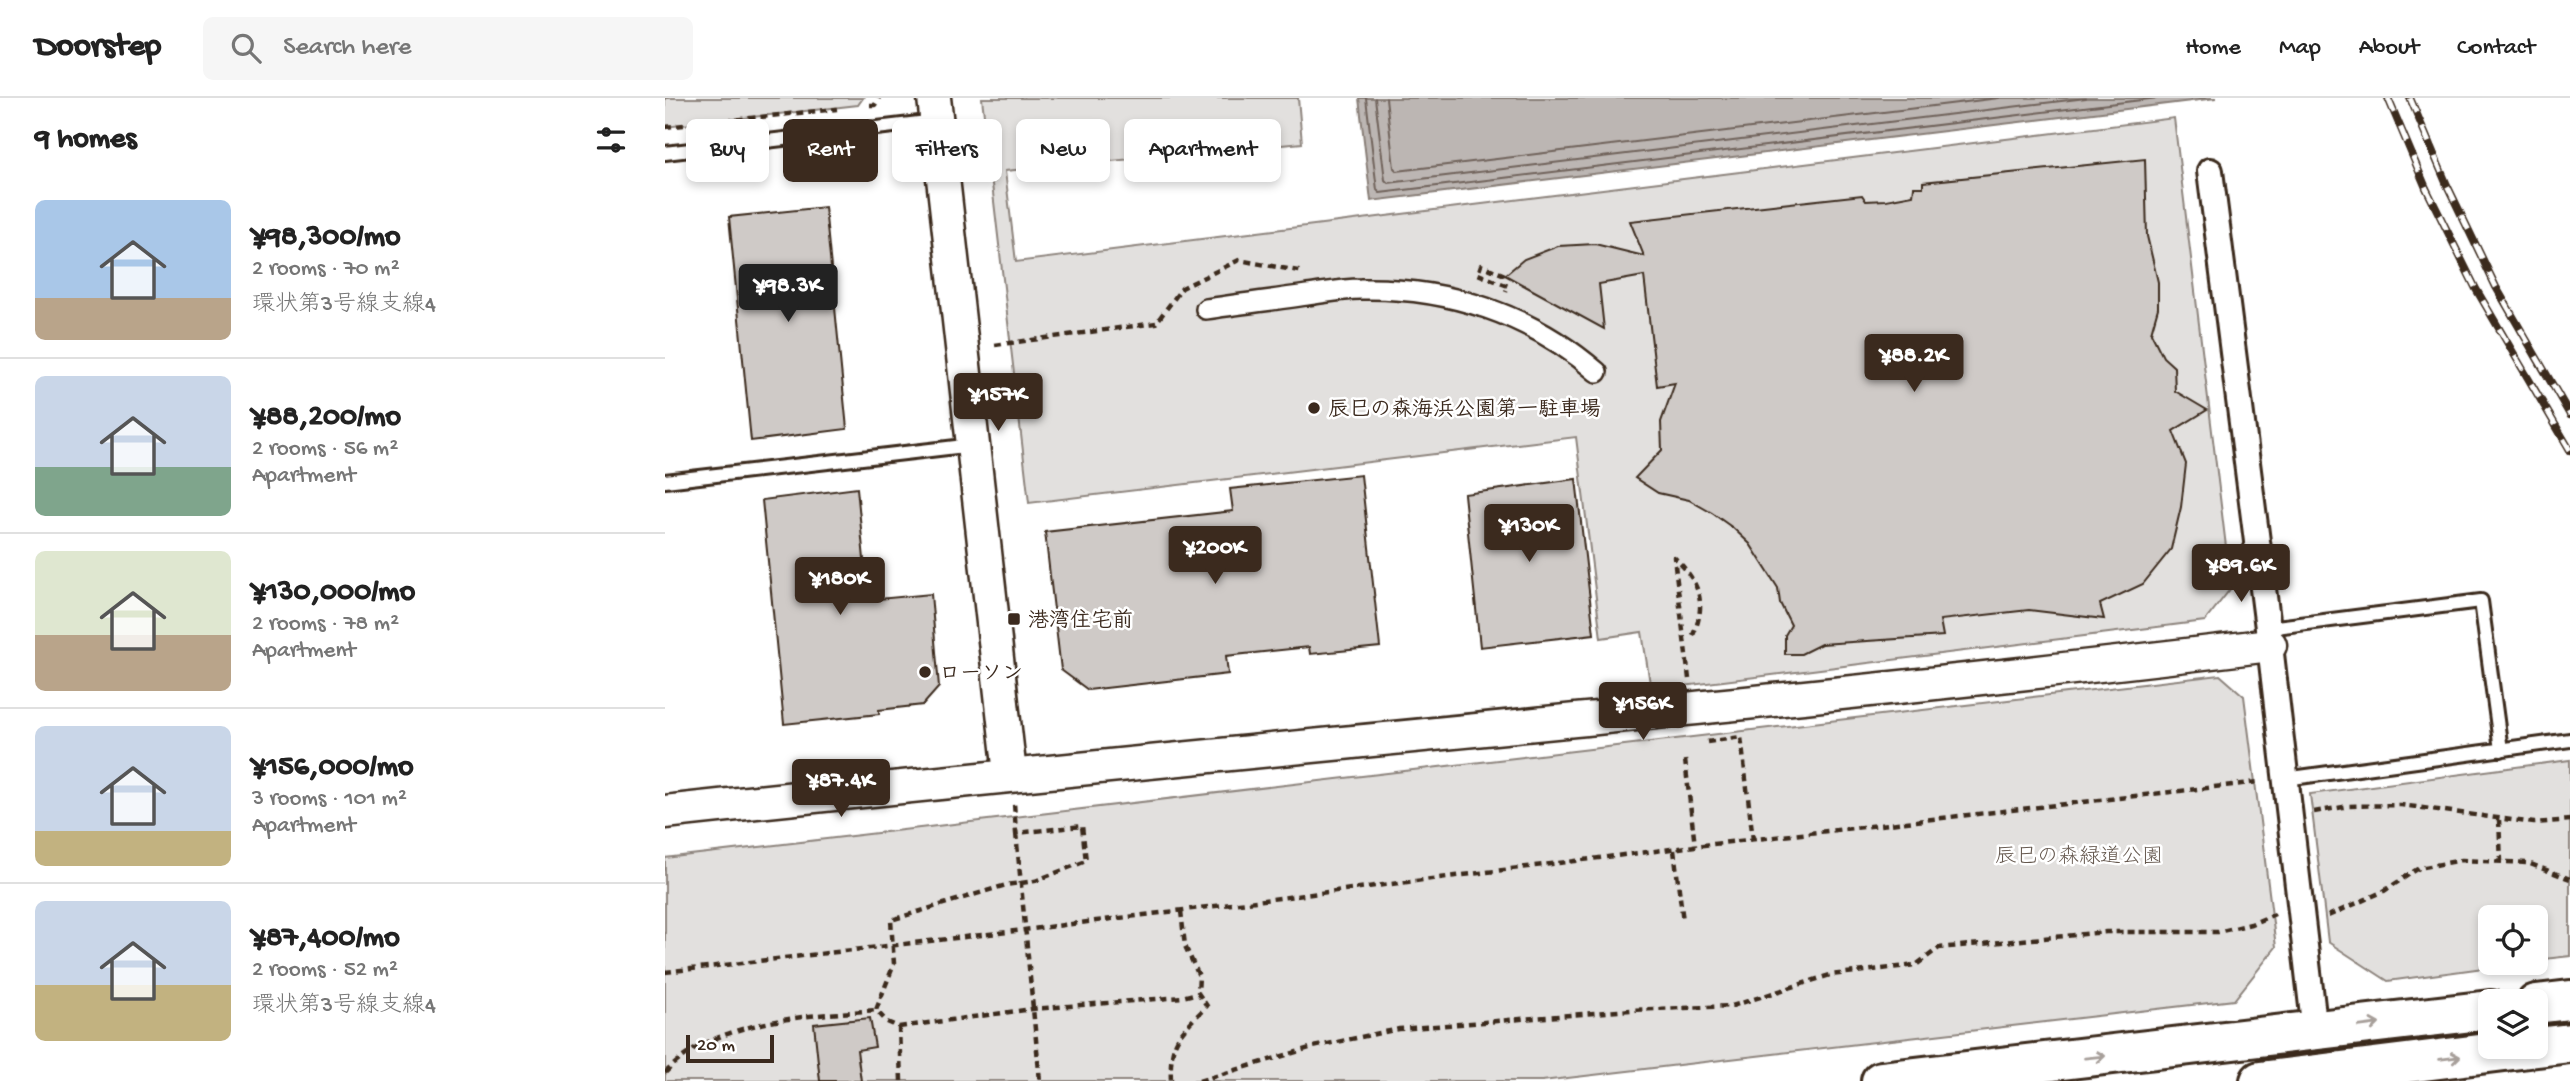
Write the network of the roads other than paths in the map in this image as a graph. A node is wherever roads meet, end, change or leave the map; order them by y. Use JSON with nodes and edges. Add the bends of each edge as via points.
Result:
{"nodes":[{"id":1,"x":935,"y":109,"type":"edge"},
{"id":2,"x":665,"y":153,"type":"edge"},
{"id":3,"x":2210,"y":171,"type":"dead end"},
{"id":4,"x":1206,"y":309,"type":"dead end"},
{"id":5,"x":1597,"y":372,"type":"dead end"},
{"id":6,"x":973,"y":445,"type":"junction"},
{"id":7,"x":665,"y":481,"type":"edge"},
{"id":8,"x":2269,"y":636,"type":"junction"},
{"id":9,"x":2570,"y":740,"type":"edge"},
{"id":10,"x":2501,"y":750,"type":"junction"},
{"id":11,"x":2285,"y":779,"type":"junction"},
{"id":12,"x":1012,"y":788,"type":"junction"},
{"id":13,"x":665,"y":812,"type":"edge"},
{"id":14,"x":2570,"y":1000,"type":"edge"},
{"id":15,"x":2548,"y":1003,"type":"edge"},
{"id":16,"x":2478,"y":1012,"type":"edge"},
{"id":17,"x":2315,"y":1032,"type":"junction"},
{"id":18,"x":2570,"y":1043,"type":"edge"},
{"id":19,"x":1881,"y":1081,"type":"edge"},
{"id":20,"x":2260,"y":1081,"type":"edge"}],
"edges":[{"from":1,"to":2,"type":"lane"},
{"from":1,"to":6,"type":"street"},
{"from":3,"to":8,"type":"street"},
{"from":4,"to":5,"type":"street","via":[[1359,289],[1431,292],[1537,328]]},
{"from":6,"to":7,"type":"lane"},
{"from":6,"to":12,"type":"street"},
{"from":8,"to":10,"type":"lane","via":[[2481,601]]},
{"from":8,"to":11,"type":"street"},
{"from":8,"to":12,"type":"street","via":[[1648,715]]},
{"from":9,"to":10,"type":"lane"},
{"from":10,"to":11,"type":"lane"},
{"from":11,"to":17,"type":"street"},
{"from":12,"to":13,"type":"street"},
{"from":14,"to":15,"type":"highway"},
{"from":17,"to":16,"type":"highway","one_way":true},
{"from":19,"to":17,"type":"highway","one_way":true},
{"from":20,"to":18,"type":"highway","one_way":true}]}
